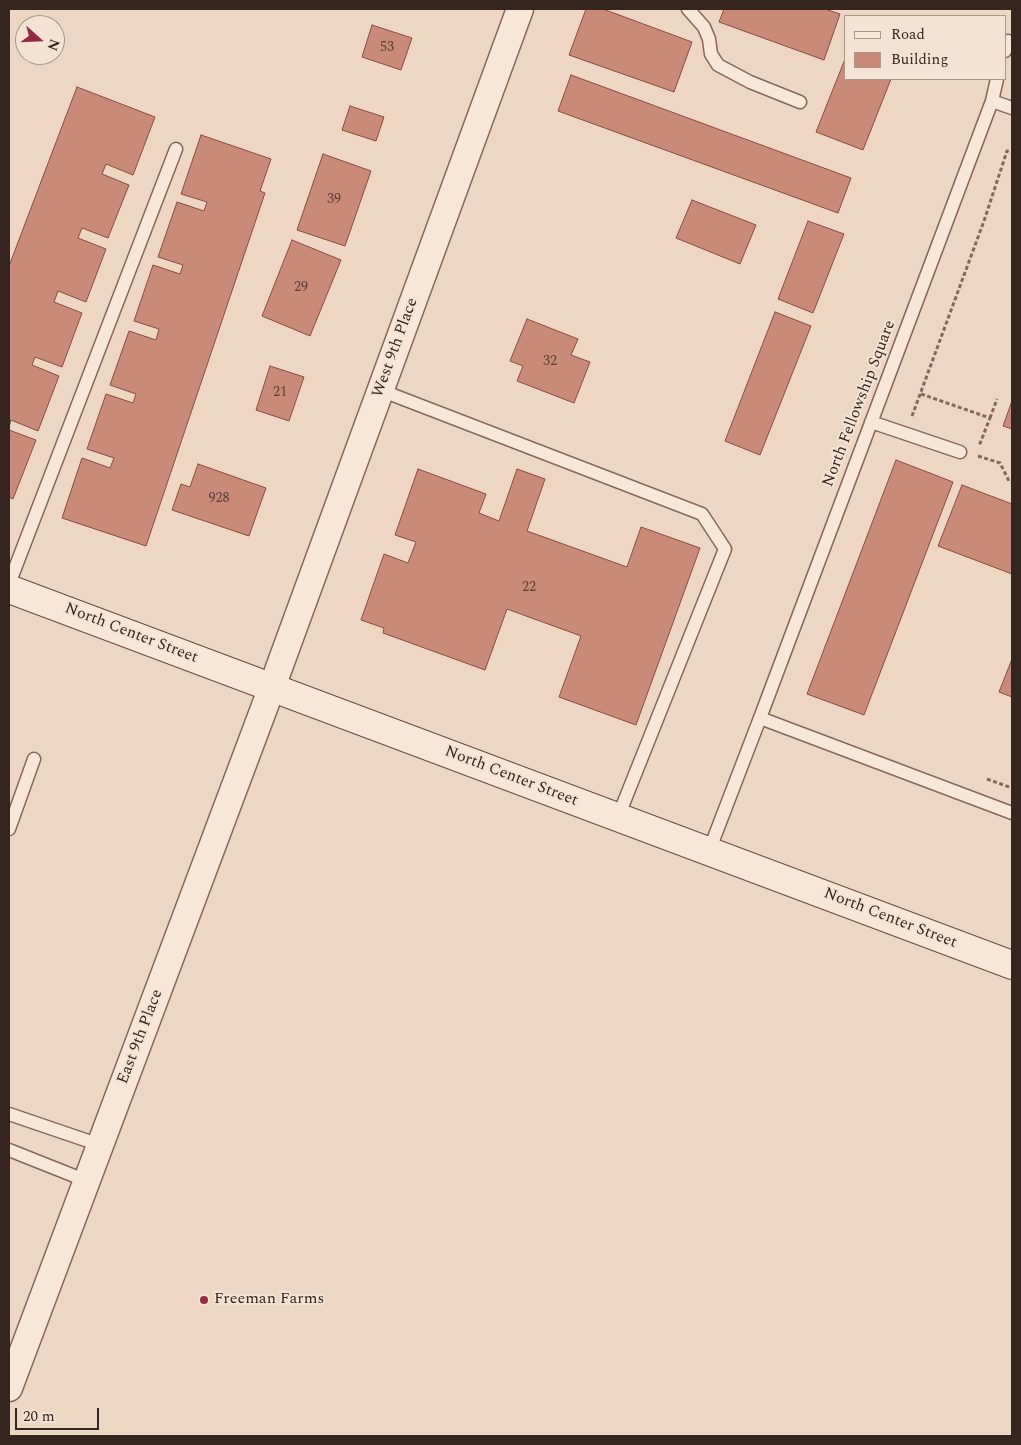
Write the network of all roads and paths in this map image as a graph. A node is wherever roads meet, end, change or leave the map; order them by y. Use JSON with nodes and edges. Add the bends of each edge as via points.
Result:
{"nodes":[{"id":1,"x":520,"y":9,"type":"edge"},
{"id":2,"x":688,"y":9,"type":"edge"},
{"id":3,"x":998,"y":80,"type":"edge"},
{"id":4,"x":992,"y":101,"type":"junction"},
{"id":5,"x":800,"y":102,"type":"dead end"},
{"id":6,"x":1012,"y":108,"type":"edge"},
{"id":7,"x":176,"y":148,"type":"dead end"},
{"id":8,"x":1012,"y":153,"type":"edge"},
{"id":9,"x":380,"y":390,"type":"junction"},
{"id":10,"x":921,"y":394,"type":"junction"},
{"id":11,"x":997,"y":399,"type":"dead end"},
{"id":12,"x":990,"y":418,"type":"junction"},
{"id":13,"x":871,"y":422,"type":"junction"},
{"id":14,"x":906,"y":434,"type":"junction"},
{"id":15,"x":960,"y":452,"type":"dead end"},
{"id":16,"x":1012,"y":482,"type":"edge"},
{"id":17,"x":9,"y":584,"type":"edge"},
{"id":18,"x":9,"y":589,"type":"edge"},
{"id":19,"x":272,"y":687,"type":"junction"},
{"id":20,"x":760,"y":718,"type":"junction"},
{"id":21,"x":34,"y":759,"type":"dead end"},
{"id":22,"x":986,"y":778,"type":"dead end"},
{"id":23,"x":1012,"y":788,"type":"edge"},
{"id":24,"x":1012,"y":813,"type":"edge"},
{"id":25,"x":618,"y":817,"type":"junction"},
{"id":26,"x":9,"y":829,"type":"edge"},
{"id":27,"x":710,"y":852,"type":"junction"},
{"id":28,"x":1012,"y":965,"type":"edge"},
{"id":29,"x":9,"y":1114,"type":"edge"},
{"id":30,"x":100,"y":1145,"type":"junction"},
{"id":31,"x":9,"y":1150,"type":"edge"},
{"id":32,"x":87,"y":1181,"type":"junction"},
{"id":33,"x":9,"y":1388,"type":"edge"}],
"edges":[{"from":1,"to":9,"type":"street","name":"West 9th Place"},
{"from":2,"to":5,"type":"lane","via":[[704,27],[711,54],[718,65]]},
{"from":3,"to":4,"type":"lane","name":"North Fellowship Square"},
{"from":4,"to":6,"type":"lane"},
{"from":4,"to":13,"type":"lane","name":"North Fellowship Square"},
{"from":7,"to":17,"type":"lane"},
{"from":8,"to":10,"type":"path","via":[[1007,151]]},
{"from":9,"to":19,"type":"street","name":"West 9th Place"},
{"from":9,"to":25,"type":"lane","via":[[702,514],[725,549]]},
{"from":10,"to":12,"type":"path"},
{"from":10,"to":14,"type":"path"},
{"from":11,"to":12,"type":"path"},
{"from":12,"to":16,"type":"path","via":[[975,456],[1000,463]]},
{"from":13,"to":14,"type":"lane"},
{"from":13,"to":20,"type":"lane","name":"North Fellowship Square"},
{"from":14,"to":15,"type":"lane"},
{"from":18,"to":19,"type":"street","name":"North Center Street"},
{"from":19,"to":25,"type":"street","name":"North Center Street"},
{"from":19,"to":30,"type":"street","name":"East 9th Place"},
{"from":20,"to":24,"type":"lane"},
{"from":20,"to":27,"type":"lane","name":"North Fellowship Square"},
{"from":21,"to":26,"type":"lane"},
{"from":22,"to":23,"type":"path"},
{"from":25,"to":27,"type":"street","name":"North Center Street"},
{"from":27,"to":28,"type":"street","name":"North Center Street"},
{"from":29,"to":30,"type":"lane"},
{"from":30,"to":32,"type":"street","name":"East 9th Place"},
{"from":31,"to":32,"type":"lane"},
{"from":32,"to":33,"type":"street","name":"East 9th Place"}]}
